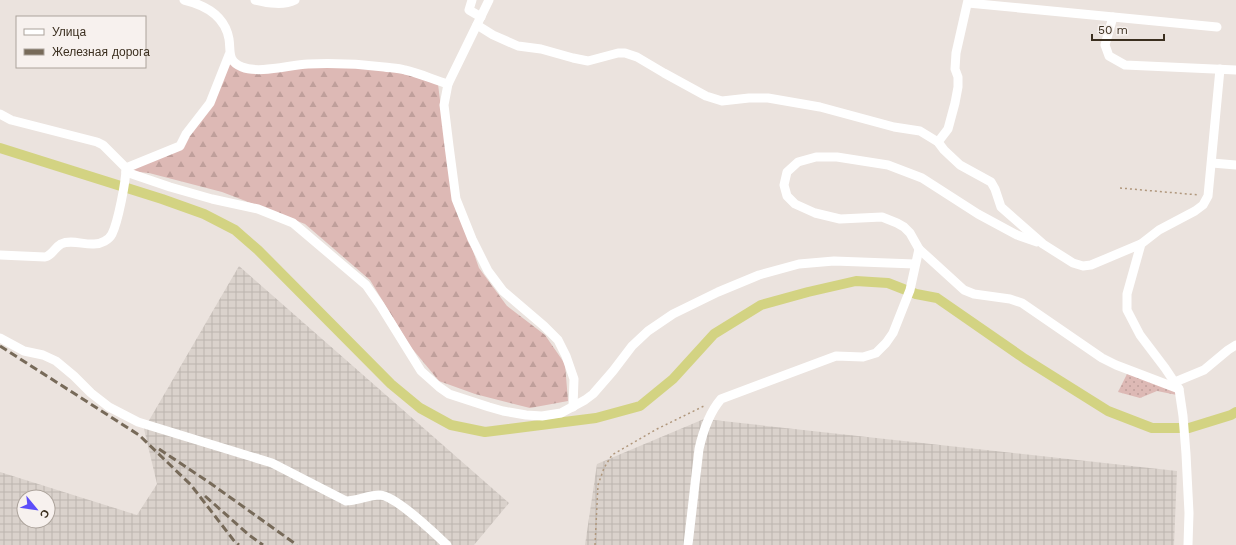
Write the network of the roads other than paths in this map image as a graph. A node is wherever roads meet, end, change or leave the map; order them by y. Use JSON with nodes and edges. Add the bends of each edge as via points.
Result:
{"nodes":[{"id":1,"x":184,"y":0,"type":"edge"},
{"id":2,"x":255,"y":0,"type":"edge"},
{"id":3,"x":295,"y":0,"type":"edge"},
{"id":4,"x":472,"y":0,"type":"edge"},
{"id":5,"x":489,"y":0,"type":"edge"},
{"id":6,"x":968,"y":1,"type":"edge"},
{"id":7,"x":1113,"y":17,"type":"junction"},
{"id":8,"x":479,"y":21,"type":"junction"},
{"id":9,"x":1217,"y":27,"type":"dead end"},
{"id":10,"x":229,"y":55,"type":"junction"},
{"id":11,"x":1220,"y":69,"type":"junction"},
{"id":12,"x":1236,"y":70,"type":"edge"},
{"id":13,"x":448,"y":84,"type":"junction"},
{"id":14,"x":0,"y":114,"type":"edge"},
{"id":15,"x":938,"y":142,"type":"junction"},
{"id":16,"x":1212,"y":163,"type":"junction"},
{"id":17,"x":1236,"y":165,"type":"edge"},
{"id":18,"x":126,"y":173,"type":"junction"},
{"id":19,"x":1043,"y":244,"type":"junction"},
{"id":20,"x":1141,"y":244,"type":"junction"},
{"id":21,"x":920,"y":249,"type":"junction"},
{"id":22,"x":0,"y":255,"type":"edge"},
{"id":23,"x":915,"y":264,"type":"junction"},
{"id":24,"x":0,"y":338,"type":"edge"},
{"id":25,"x":1236,"y":345,"type":"edge"},
{"id":26,"x":1177,"y":386,"type":"junction"},
{"id":27,"x":573,"y":407,"type":"junction"},
{"id":28,"x":447,"y":545,"type":"edge"},
{"id":29,"x":688,"y":545,"type":"edge"},
{"id":30,"x":1188,"y":545,"type":"edge"}],
"edges":[{"from":1,"to":10,"type":"lane","via":[[202,5],[216,15],[229,38]]},
{"from":2,"to":3,"type":"lane","via":[[274,4]]},
{"from":4,"to":8,"type":"lane","via":[[469,10]]},
{"from":5,"to":8,"type":"lane"},
{"from":6,"to":7,"type":"lane"},
{"from":6,"to":15,"type":"lane","via":[[956,53],[958,86],[955,103],[948,129]]},
{"from":7,"to":9,"type":"lane"},
{"from":7,"to":11,"type":"lane","via":[[1105,45],[1109,56],[1125,65]]},
{"from":8,"to":13,"type":"lane"},
{"from":8,"to":15,"type":"lane","via":[[493,35],[518,46],[588,61],[618,53],[637,56],[712,99],[722,101],[768,98],[820,107],[894,128],[920,131]]},
{"from":10,"to":13,"type":"lane","via":[[236,64],[248,69],[308,64],[361,64],[404,70]]},
{"from":10,"to":18,"type":"lane","via":[[210,103],[180,146]]},
{"from":11,"to":12,"type":"lane"},
{"from":11,"to":16,"type":"lane"},
{"from":13,"to":27,"type":"lane","via":[[444,105],[456,199],[488,271],[503,291],[558,340],[574,379]]},
{"from":14,"to":18,"type":"lane","via":[[11,120],[97,142],[103,145]]},
{"from":15,"to":19,"type":"lane","via":[[955,161],[991,182],[1001,207]]},
{"from":16,"to":17,"type":"lane"},
{"from":16,"to":20,"type":"lane","via":[[1208,196],[1203,205],[1158,230]]},
{"from":18,"to":22,"type":"lane","via":[[117,220],[112,234],[101,243],[94,245],[68,242],[61,244],[45,257]]},
{"from":18,"to":27,"type":"lane","via":[[212,199],[258,209],[299,227],[366,285],[421,371],[449,394],[503,411],[526,415],[561,413]]},
{"from":19,"to":20,"type":"lane","via":[[1073,263],[1084,266]]},
{"from":19,"to":21,"type":"lane","via":[[1017,235],[978,214],[922,178],[888,164],[816,157],[798,162],[787,172],[784,185],[787,196],[795,204],[815,213],[840,219],[882,217],[897,222],[910,233]]},
{"from":20,"to":26,"type":"lane","via":[[1127,294],[1127,310],[1140,334]]},
{"from":21,"to":23,"type":"lane"},
{"from":21,"to":26,"type":"lane","via":[[964,290],[1022,303],[1102,358]]},
{"from":23,"to":27,"type":"lane","via":[[834,261],[799,264],[759,275],[718,292],[673,314],[648,331],[632,346],[593,394]]},
{"from":23,"to":29,"type":"lane","via":[[907,298],[893,333],[876,353],[863,357],[836,356],[721,399],[712,411],[701,441]]},
{"from":24,"to":28,"type":"lane","via":[[24,352],[43,355],[56,361],[91,393],[138,422],[272,463],[346,501],[381,495],[404,508]]},
{"from":25,"to":26,"type":"lane","via":[[1204,370]]},
{"from":26,"to":30,"type":"lane","via":[[1183,416],[1186,454],[1190,513]]}]}
